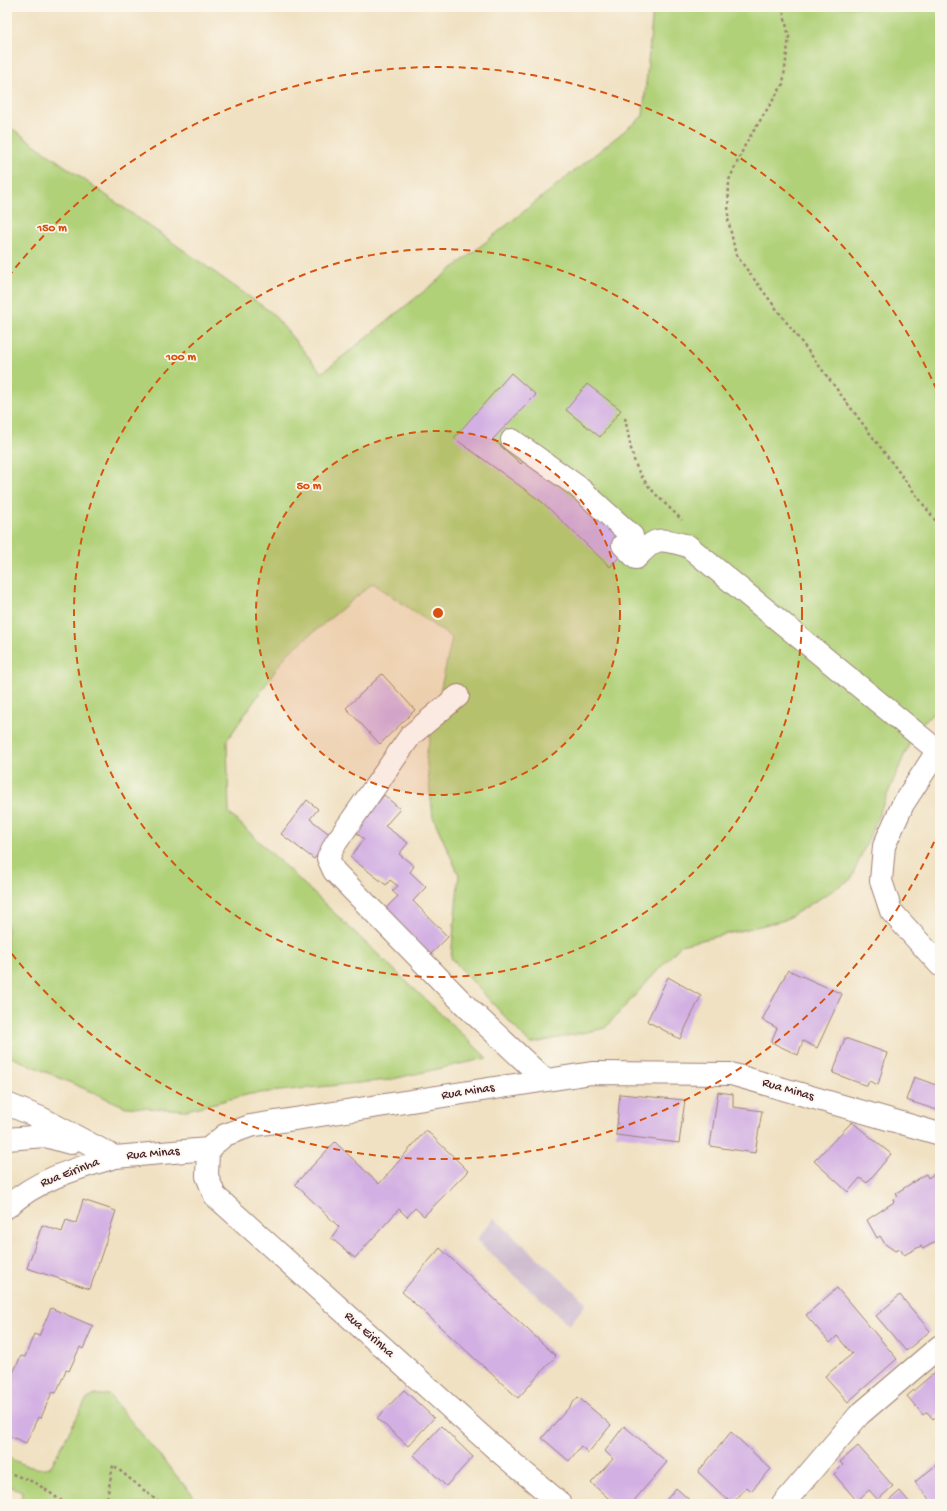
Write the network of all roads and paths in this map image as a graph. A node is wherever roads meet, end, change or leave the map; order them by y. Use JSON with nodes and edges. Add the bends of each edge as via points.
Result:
{"nodes":[{"id":1,"x":781,"y":7,"type":"edge"},
{"id":2,"x":512,"y":440,"type":"dead end"},
{"id":3,"x":935,"y":520,"type":"junction"},
{"id":4,"x":940,"y":520,"type":"edge"},
{"id":5,"x":940,"y":530,"type":"edge"},
{"id":6,"x":458,"y":696,"type":"dead end"},
{"id":7,"x":939,"y":749,"type":"edge"},
{"id":8,"x":940,"y":966,"type":"edge"},
{"id":9,"x":545,"y":1080,"type":"junction"},
{"id":10,"x":7,"y":1104,"type":"edge"},
{"id":11,"x":940,"y":1134,"type":"edge"},
{"id":12,"x":7,"y":1139,"type":"edge"},
{"id":13,"x":208,"y":1149,"type":"junction"},
{"id":14,"x":115,"y":1157,"type":"junction"},
{"id":15,"x":7,"y":1207,"type":"edge"},
{"id":16,"x":940,"y":1346,"type":"edge"},
{"id":17,"x":7,"y":1472,"type":"edge"},
{"id":18,"x":66,"y":1504,"type":"edge"},
{"id":19,"x":106,"y":1504,"type":"edge"},
{"id":20,"x":161,"y":1504,"type":"edge"},
{"id":21,"x":562,"y":1504,"type":"edge"},
{"id":22,"x":783,"y":1504,"type":"edge"}],
"edges":[{"from":1,"to":3,"type":"path","via":[[789,37],[783,84],[746,143],[729,180],[728,219],[736,255]]},
{"from":2,"to":7,"type":"street","via":[[577,486],[632,536],[623,546],[636,558],[656,541],[663,540],[688,546]]},
{"from":3,"to":4,"type":"path"},
{"from":3,"to":5,"type":"path"},
{"from":6,"to":9,"type":"street","via":[[411,735],[335,844],[328,858],[334,871],[467,1007]]},
{"from":7,"to":8,"type":"street","via":[[903,804],[887,839],[881,881],[891,911]]},
{"from":9,"to":11,"type":"street","name":"Rua Minas","via":[[592,1073],[731,1074]]},
{"from":9,"to":13,"type":"street","name":"Rua Minas","via":[[250,1126],[225,1135]]},
{"from":10,"to":14,"type":"street","name":"Rua Minas","via":[[41,1118]]},
{"from":12,"to":14,"type":"street","via":[[45,1136]]},
{"from":13,"to":14,"type":"street","name":"Rua Minas"},
{"from":13,"to":21,"type":"street","name":"Rua Eirinha","via":[[207,1176],[215,1196],[496,1450]]},
{"from":14,"to":15,"type":"street","name":"Rua Eirinha","via":[[59,1174],[38,1184]]},
{"from":16,"to":22,"type":"street","via":[[859,1415]]},
{"from":17,"to":18,"type":"path","via":[[36,1483]]},
{"from":19,"to":20,"type":"path","via":[[113,1465]]}]}
